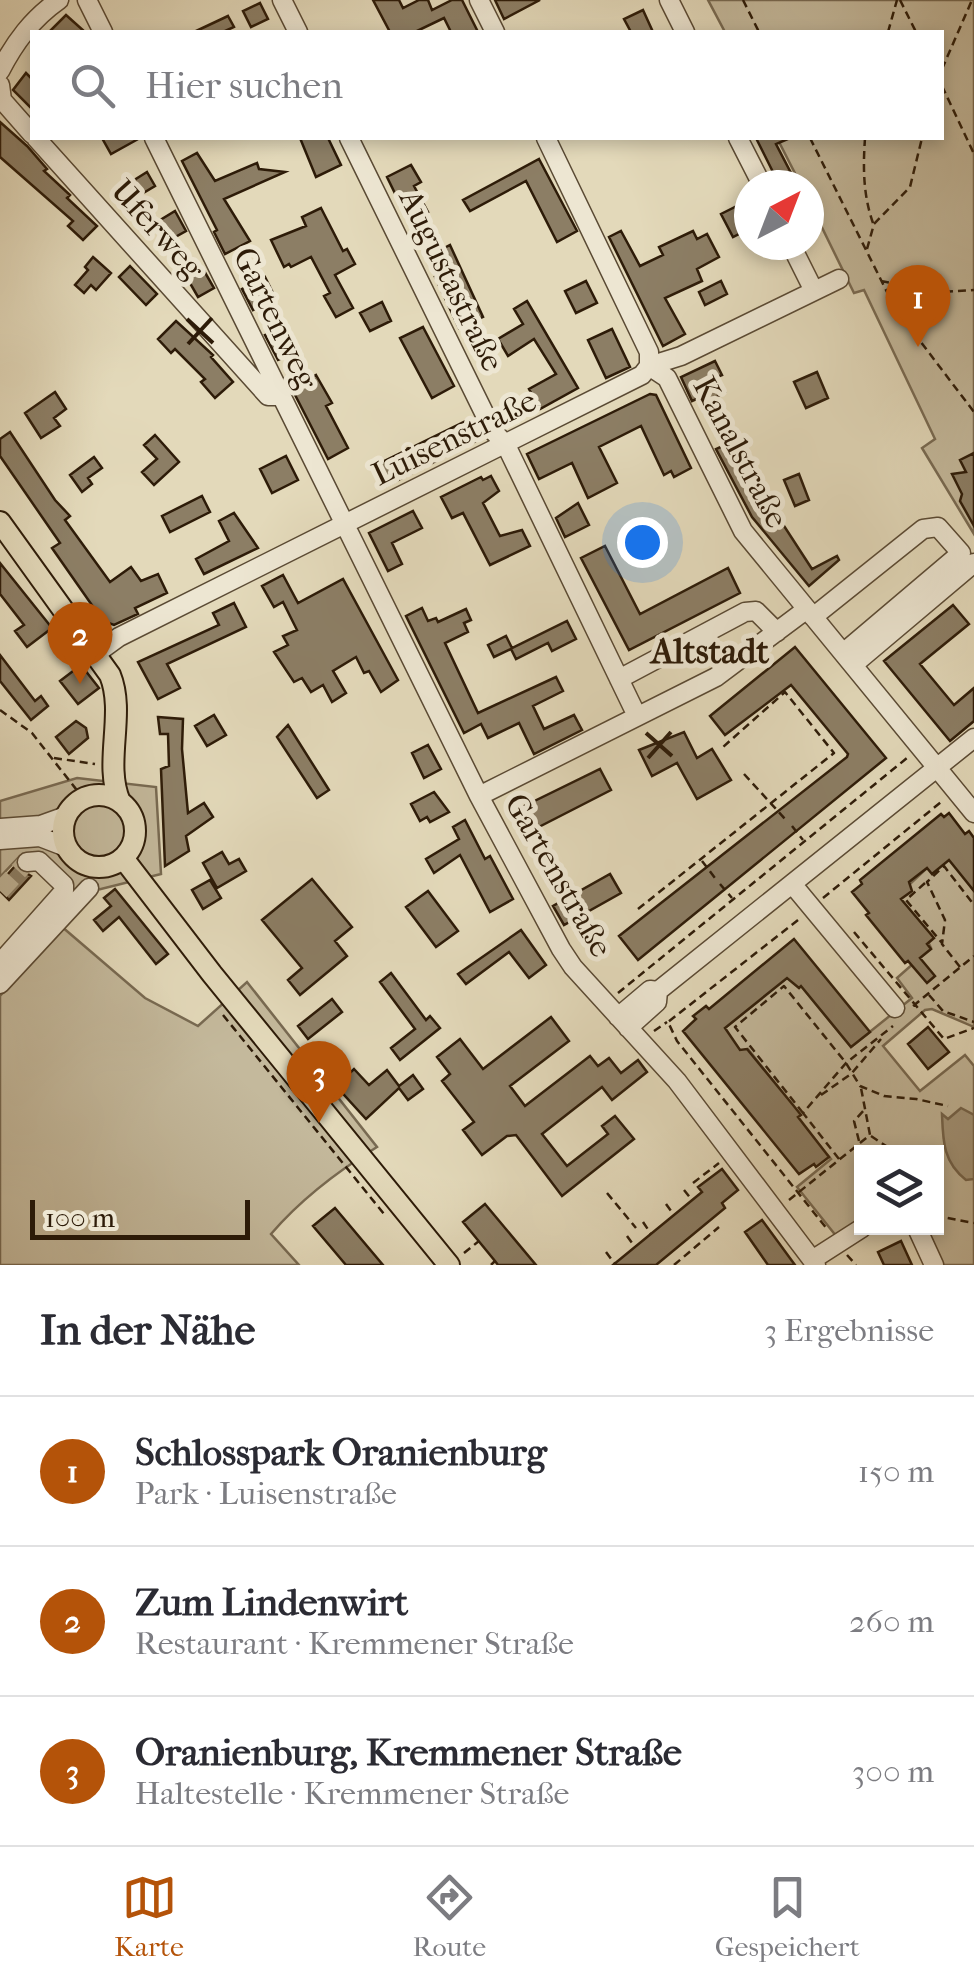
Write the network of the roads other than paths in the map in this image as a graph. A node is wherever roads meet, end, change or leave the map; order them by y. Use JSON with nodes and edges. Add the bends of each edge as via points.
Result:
{"nodes":[{"id":1,"x":59,"y":0,"type":"edge"},
{"id":2,"x":87,"y":0,"type":"edge"},
{"id":3,"x":282,"y":0,"type":"edge"},
{"id":4,"x":480,"y":0,"type":"edge"},
{"id":5,"x":669,"y":0,"type":"edge"},
{"id":6,"x":101,"y":30,"type":"edge"},
{"id":7,"x":297,"y":30,"type":"edge"},
{"id":8,"x":494,"y":30,"type":"edge"},
{"id":9,"x":684,"y":30,"type":"edge"},
{"id":10,"x":0,"y":71,"type":"edge"},
{"id":11,"x":0,"y":85,"type":"edge"},
{"id":12,"x":30,"y":132,"type":"edge"},
{"id":13,"x":38,"y":140,"type":"edge"},
{"id":14,"x":155,"y":140,"type":"edge"},
{"id":15,"x":350,"y":140,"type":"edge"},
{"id":16,"x":547,"y":140,"type":"edge"},
{"id":17,"x":739,"y":140,"type":"edge"},
{"id":18,"x":754,"y":170,"type":"edge"},
{"id":19,"x":799,"y":260,"type":"edge"},
{"id":20,"x":839,"y":279,"type":"dead end"},
{"id":21,"x":814,"y":291,"type":"junction"},
{"id":22,"x":649,"y":366,"type":"junction"},
{"id":23,"x":280,"y":396,"type":"junction"},
{"id":24,"x":506,"y":445,"type":"junction"},
{"id":25,"x":0,"y":522,"type":"edge"},
{"id":26,"x":344,"y":524,"type":"junction"},
{"id":27,"x":974,"y":563,"type":"edge"},
{"id":28,"x":810,"y":613,"type":"junction"},
{"id":29,"x":777,"y":632,"type":"junction"},
{"id":30,"x":97,"y":653,"type":"junction"},
{"id":31,"x":848,"y":659,"type":"junction"},
{"id":32,"x":619,"y":678,"type":"junction"},
{"id":33,"x":114,"y":716,"type":"junction"},
{"id":34,"x":637,"y":716,"type":"junction"},
{"id":35,"x":974,"y":738,"type":"edge"},
{"id":36,"x":937,"y":768,"type":"junction"},
{"id":37,"x":479,"y":796,"type":"junction"},
{"id":38,"x":86,"y":797,"type":"junction"},
{"id":39,"x":120,"y":802,"type":"junction"},
{"id":40,"x":974,"y":813,"type":"edge"},
{"id":41,"x":66,"y":816,"type":"junction"},
{"id":42,"x":0,"y":828,"type":"edge"},
{"id":43,"x":0,"y":840,"type":"edge"},
{"id":44,"x":66,"y":846,"type":"junction"},
{"id":45,"x":123,"y":858,"type":"junction"},
{"id":46,"x":27,"y":862,"type":"dead end"},
{"id":47,"x":800,"y":879,"type":"junction"},
{"id":48,"x":89,"y":888,"type":"dead end"},
{"id":49,"x":0,"y":963,"type":"edge"},
{"id":50,"x":0,"y":984,"type":"edge"},
{"id":51,"x":901,"y":1012,"type":"road end"},
{"id":52,"x":617,"y":1016,"type":"junction"},
{"id":53,"x":854,"y":1233,"type":"edge"},
{"id":54,"x":920,"y":1235,"type":"edge"},
{"id":55,"x":456,"y":1260,"type":"edge"},
{"id":56,"x":814,"y":1263,"type":"edge"},
{"id":57,"x":934,"y":1265,"type":"edge"}],
"edges":[{"from":1,"to":10,"type":"street","via":[[16,41]]},
{"from":2,"to":6,"type":"street"},
{"from":3,"to":7,"type":"street"},
{"from":4,"to":8,"type":"street"},
{"from":5,"to":9,"type":"street"},
{"from":11,"to":12,"type":"street","name":"Uferweg","via":[[2,100]]},
{"from":13,"to":23,"type":"street","name":"Uferweg","via":[[268,396]]},
{"from":14,"to":23,"type":"street","name":"Gartenweg"},
{"from":15,"to":24,"type":"street","name":"Augustastraße","via":[[493,432]]},
{"from":16,"to":22,"type":"street","name":"Kanalstraße","via":[[649,352]]},
{"from":17,"to":18,"type":"street"},
{"from":19,"to":21,"type":"street"},
{"from":20,"to":21,"type":"street","name":"Luisenstraße"},
{"from":21,"to":22,"type":"street","name":"Luisenstraße"},
{"from":22,"to":24,"type":"street","name":"Luisenstraße"},
{"from":22,"to":28,"type":"street","name":"Kanalstraße","via":[[667,378],[744,531]]},
{"from":23,"to":26,"type":"street","name":"Gartenweg"},
{"from":24,"to":26,"type":"street","name":"Luisenstraße"},
{"from":24,"to":32,"type":"street","name":"Augustastraße"},
{"from":25,"to":30,"type":"main road"},
{"from":26,"to":30,"type":"street","name":"Luisenstraße"},
{"from":26,"to":37,"type":"street","name":"Gartenstraße"},
{"from":27,"to":31,"type":"street"},
{"from":28,"to":29,"type":"street"},
{"from":28,"to":31,"type":"street","name":"Kanalstraße"},
{"from":28,"to":31,"type":"street","via":[[923,529],[938,526],[961,553]]},
{"from":29,"to":32,"type":"street","via":[[756,611],[745,612]]},
{"from":29,"to":34,"type":"street","via":[[716,676]]},
{"from":30,"to":33,"type":"main road","via":[[114,684]]},
{"from":31,"to":36,"type":"street","name":"Kanalstraße"},
{"from":32,"to":34,"type":"street","name":"Augustastraße"},
{"from":33,"to":38,"type":"main road"},
{"from":33,"to":39,"type":"main road"},
{"from":34,"to":37,"type":"street"},
{"from":35,"to":36,"type":"street"},
{"from":36,"to":40,"type":"street","name":"Kanalstraße"},
{"from":36,"to":47,"type":"street"},
{"from":37,"to":52,"type":"street","name":"Gartenstraße","via":[[560,948]]},
{"from":38,"to":39,"type":"main road"},
{"from":38,"to":41,"type":"main road"},
{"from":39,"to":45,"type":"main road","via":[[135,826]]},
{"from":41,"to":42,"type":"street"},
{"from":41,"to":44,"type":"main road"},
{"from":43,"to":44,"type":"street","via":[[40,837]]},
{"from":44,"to":45,"type":"main road","via":[[92,867]]},
{"from":45,"to":55,"type":"main road","via":[[212,974]]},
{"from":46,"to":49,"type":"street","via":[[38,861],[64,890]]},
{"from":47,"to":51,"type":"street"},
{"from":47,"to":52,"type":"street","via":[[658,991],[657,1002]]},
{"from":48,"to":50,"type":"street"},
{"from":52,"to":56,"type":"street","name":"Gartenstraße","via":[[677,1081]]},
{"from":53,"to":56,"type":"street"},
{"from":54,"to":57,"type":"street"}]}
